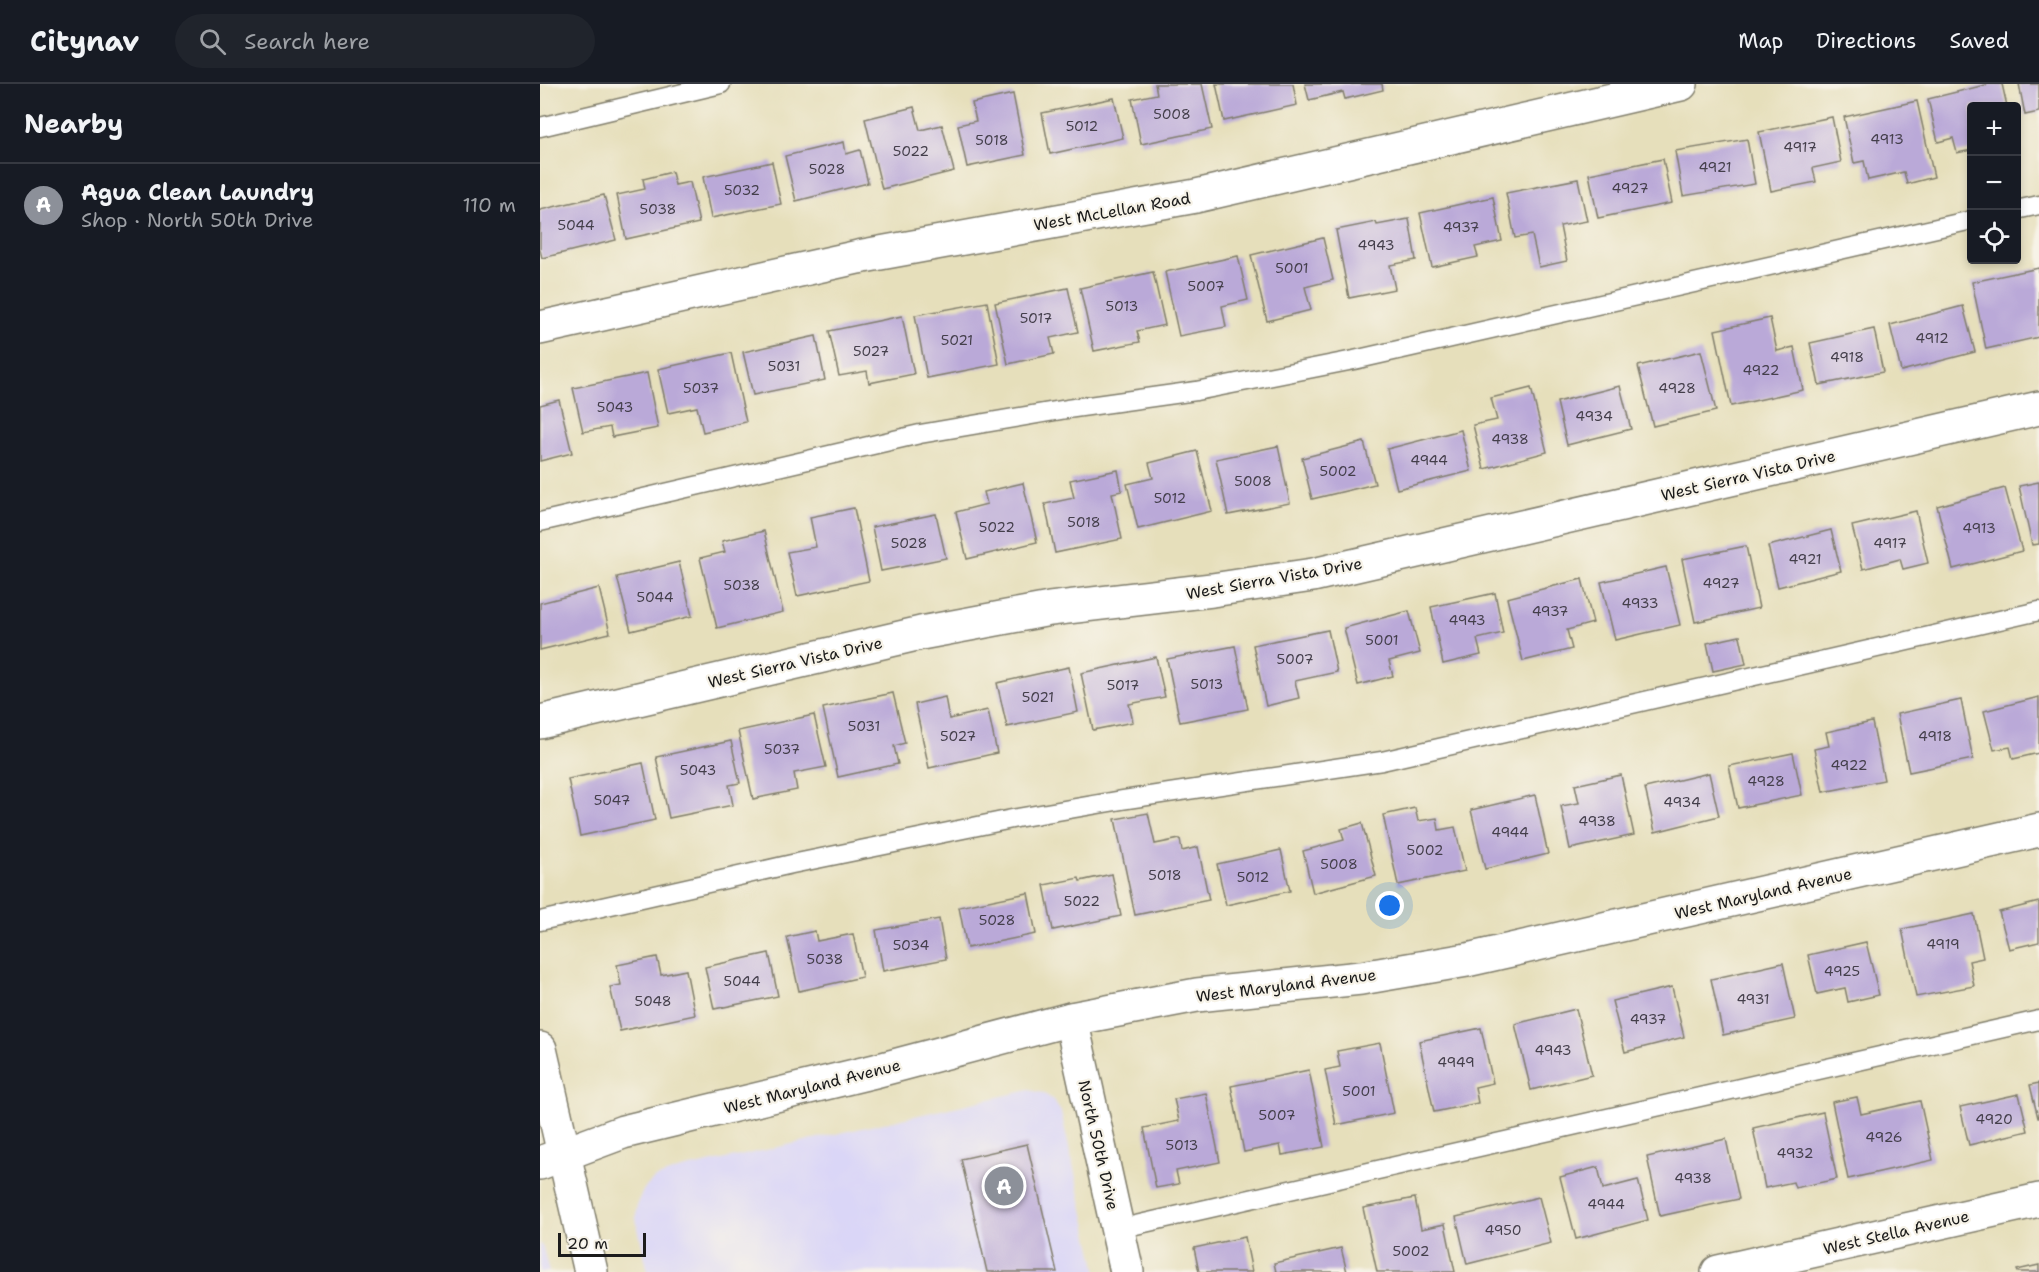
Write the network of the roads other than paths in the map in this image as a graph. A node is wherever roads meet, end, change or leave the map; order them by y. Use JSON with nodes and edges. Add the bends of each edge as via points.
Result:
{"nodes":[{"id":1,"x":721,"y":84,"type":"edge"},
{"id":2,"x":1681,"y":84,"type":"edge"},
{"id":3,"x":540,"y":127,"type":"edge"},
{"id":4,"x":2039,"y":205,"type":"edge"},
{"id":5,"x":2021,"y":209,"type":"edge"},
{"id":6,"x":1967,"y":221,"type":"edge"},
{"id":7,"x":540,"y":328,"type":"edge"},
{"id":8,"x":2039,"y":408,"type":"edge"},
{"id":9,"x":540,"y":522,"type":"edge"},
{"id":10,"x":2039,"y":611,"type":"edge"},
{"id":11,"x":540,"y":722,"type":"edge"},
{"id":12,"x":2039,"y":830,"type":"edge"},
{"id":13,"x":540,"y":921,"type":"edge"},
{"id":14,"x":1071,"y":1019,"type":"junction"},
{"id":15,"x":2039,"y":1020,"type":"edge"},
{"id":16,"x":540,"y":1049,"type":"edge"},
{"id":17,"x":553,"y":1158,"type":"edge"},
{"id":18,"x":2039,"y":1200,"type":"edge"},
{"id":19,"x":1118,"y":1229,"type":"junction"},
{"id":20,"x":591,"y":1272,"type":"edge"},
{"id":21,"x":1127,"y":1272,"type":"edge"},
{"id":22,"x":1718,"y":1272,"type":"edge"}],
"edges":[{"from":1,"to":3,"type":"lane"},
{"from":2,"to":7,"type":"street","name":"West McLellan Road","via":[[1196,196],[858,257]]},
{"from":4,"to":5,"type":"lane"},
{"from":6,"to":9,"type":"lane","via":[[1354,360],[1196,392],[920,434]]},
{"from":8,"to":11,"type":"street","name":"West Sierra Vista Drive","via":[[1313,575],[1050,609],[933,631]]},
{"from":10,"to":13,"type":"lane","via":[[1382,761],[1017,818]]},
{"from":12,"to":14,"type":"street","name":"West Maryland Avenue","via":[[1467,960],[1361,978],[1197,995]]},
{"from":14,"to":17,"type":"street","name":"West Maryland Avenue","via":[[623,1132]]},
{"from":14,"to":19,"type":"street","name":"North 50th Drive"},
{"from":15,"to":19,"type":"lane"},
{"from":16,"to":17,"type":"street"},
{"from":17,"to":20,"type":"street"},
{"from":18,"to":22,"type":"street","name":"West Stella Avenue"},
{"from":19,"to":21,"type":"street","name":"North 50th Drive"}]}
